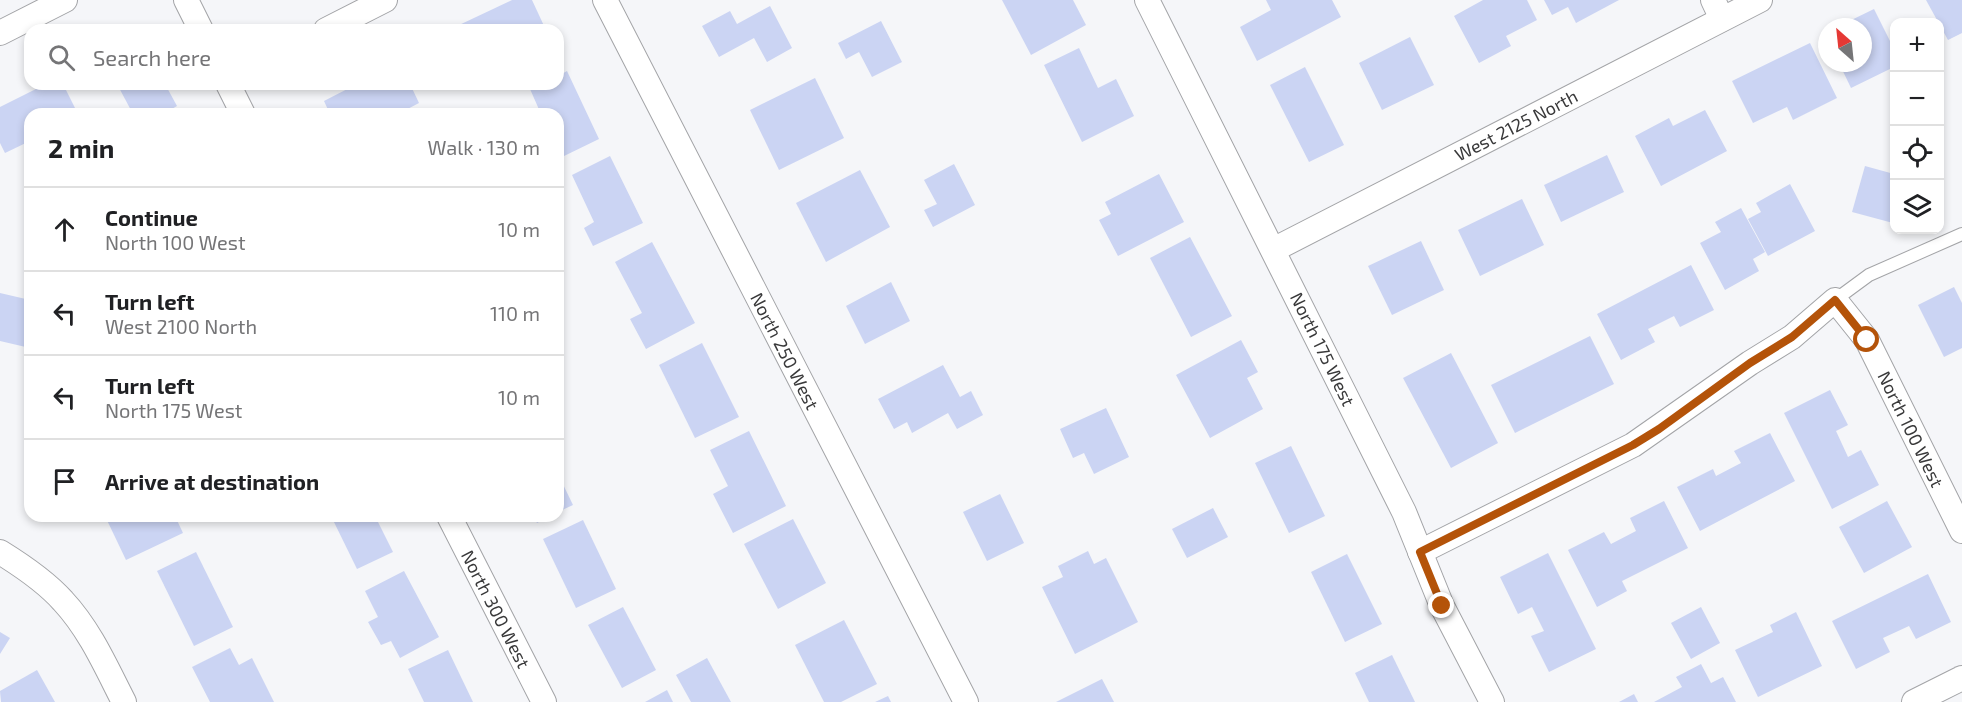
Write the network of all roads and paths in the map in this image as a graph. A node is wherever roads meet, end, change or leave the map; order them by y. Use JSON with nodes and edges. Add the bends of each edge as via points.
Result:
{"nodes":[{"id":1,"x":65,"y":0,"type":"edge"},
{"id":2,"x":186,"y":0,"type":"edge"},
{"id":3,"x":385,"y":0,"type":"edge"},
{"id":4,"x":605,"y":0,"type":"edge"},
{"id":5,"x":1147,"y":0,"type":"edge"},
{"id":6,"x":1760,"y":0,"type":"edge"},
{"id":7,"x":1717,"y":10,"type":"edge"},
{"id":8,"x":198,"y":24,"type":"edge"},
{"id":9,"x":338,"y":24,"type":"edge"},
{"id":10,"x":0,"y":33,"type":"edge"},
{"id":11,"x":231,"y":90,"type":"edge"},
{"id":12,"x":240,"y":108,"type":"edge"},
{"id":13,"x":1962,"y":234,"type":"edge"},
{"id":14,"x":1273,"y":250,"type":"junction"},
{"id":15,"x":1835,"y":300,"type":"junction"},
{"id":16,"x":452,"y":522,"type":"edge"},
{"id":17,"x":1962,"y":531,"type":"edge"},
{"id":18,"x":0,"y":552,"type":"edge"},
{"id":19,"x":1420,"y":552,"type":"junction"},
{"id":20,"x":1962,"y":678,"type":"edge"},
{"id":21,"x":124,"y":702,"type":"edge"},
{"id":22,"x":544,"y":702,"type":"edge"},
{"id":23,"x":966,"y":702,"type":"edge"},
{"id":24,"x":1492,"y":702,"type":"edge"},
{"id":25,"x":1914,"y":702,"type":"edge"}],
"edges":[{"from":1,"to":10,"type":"street"},
{"from":2,"to":8,"type":"street"},
{"from":3,"to":9,"type":"street"},
{"from":4,"to":23,"type":"street","name":"North 250 West"},
{"from":5,"to":14,"type":"street","name":"North 175 West"},
{"from":6,"to":7,"type":"street","name":"West 2125 North"},
{"from":7,"to":14,"type":"street","name":"West 2125 North"},
{"from":11,"to":12,"type":"street"},
{"from":13,"to":15,"type":"lane","via":[[1869,275]]},
{"from":14,"to":19,"type":"street","name":"North 175 West","via":[[1404,512]]},
{"from":15,"to":17,"type":"street","name":"North 100 West","via":[[1867,340]]},
{"from":15,"to":19,"type":"street","via":[[1792,337],[1633,445]]},
{"from":16,"to":22,"type":"street","name":"North 300 West"},
{"from":18,"to":21,"type":"street","via":[[63,601],[96,647]]},
{"from":19,"to":24,"type":"street","name":"North 175 West","via":[[1442,606]]},
{"from":20,"to":25,"type":"street"}]}
